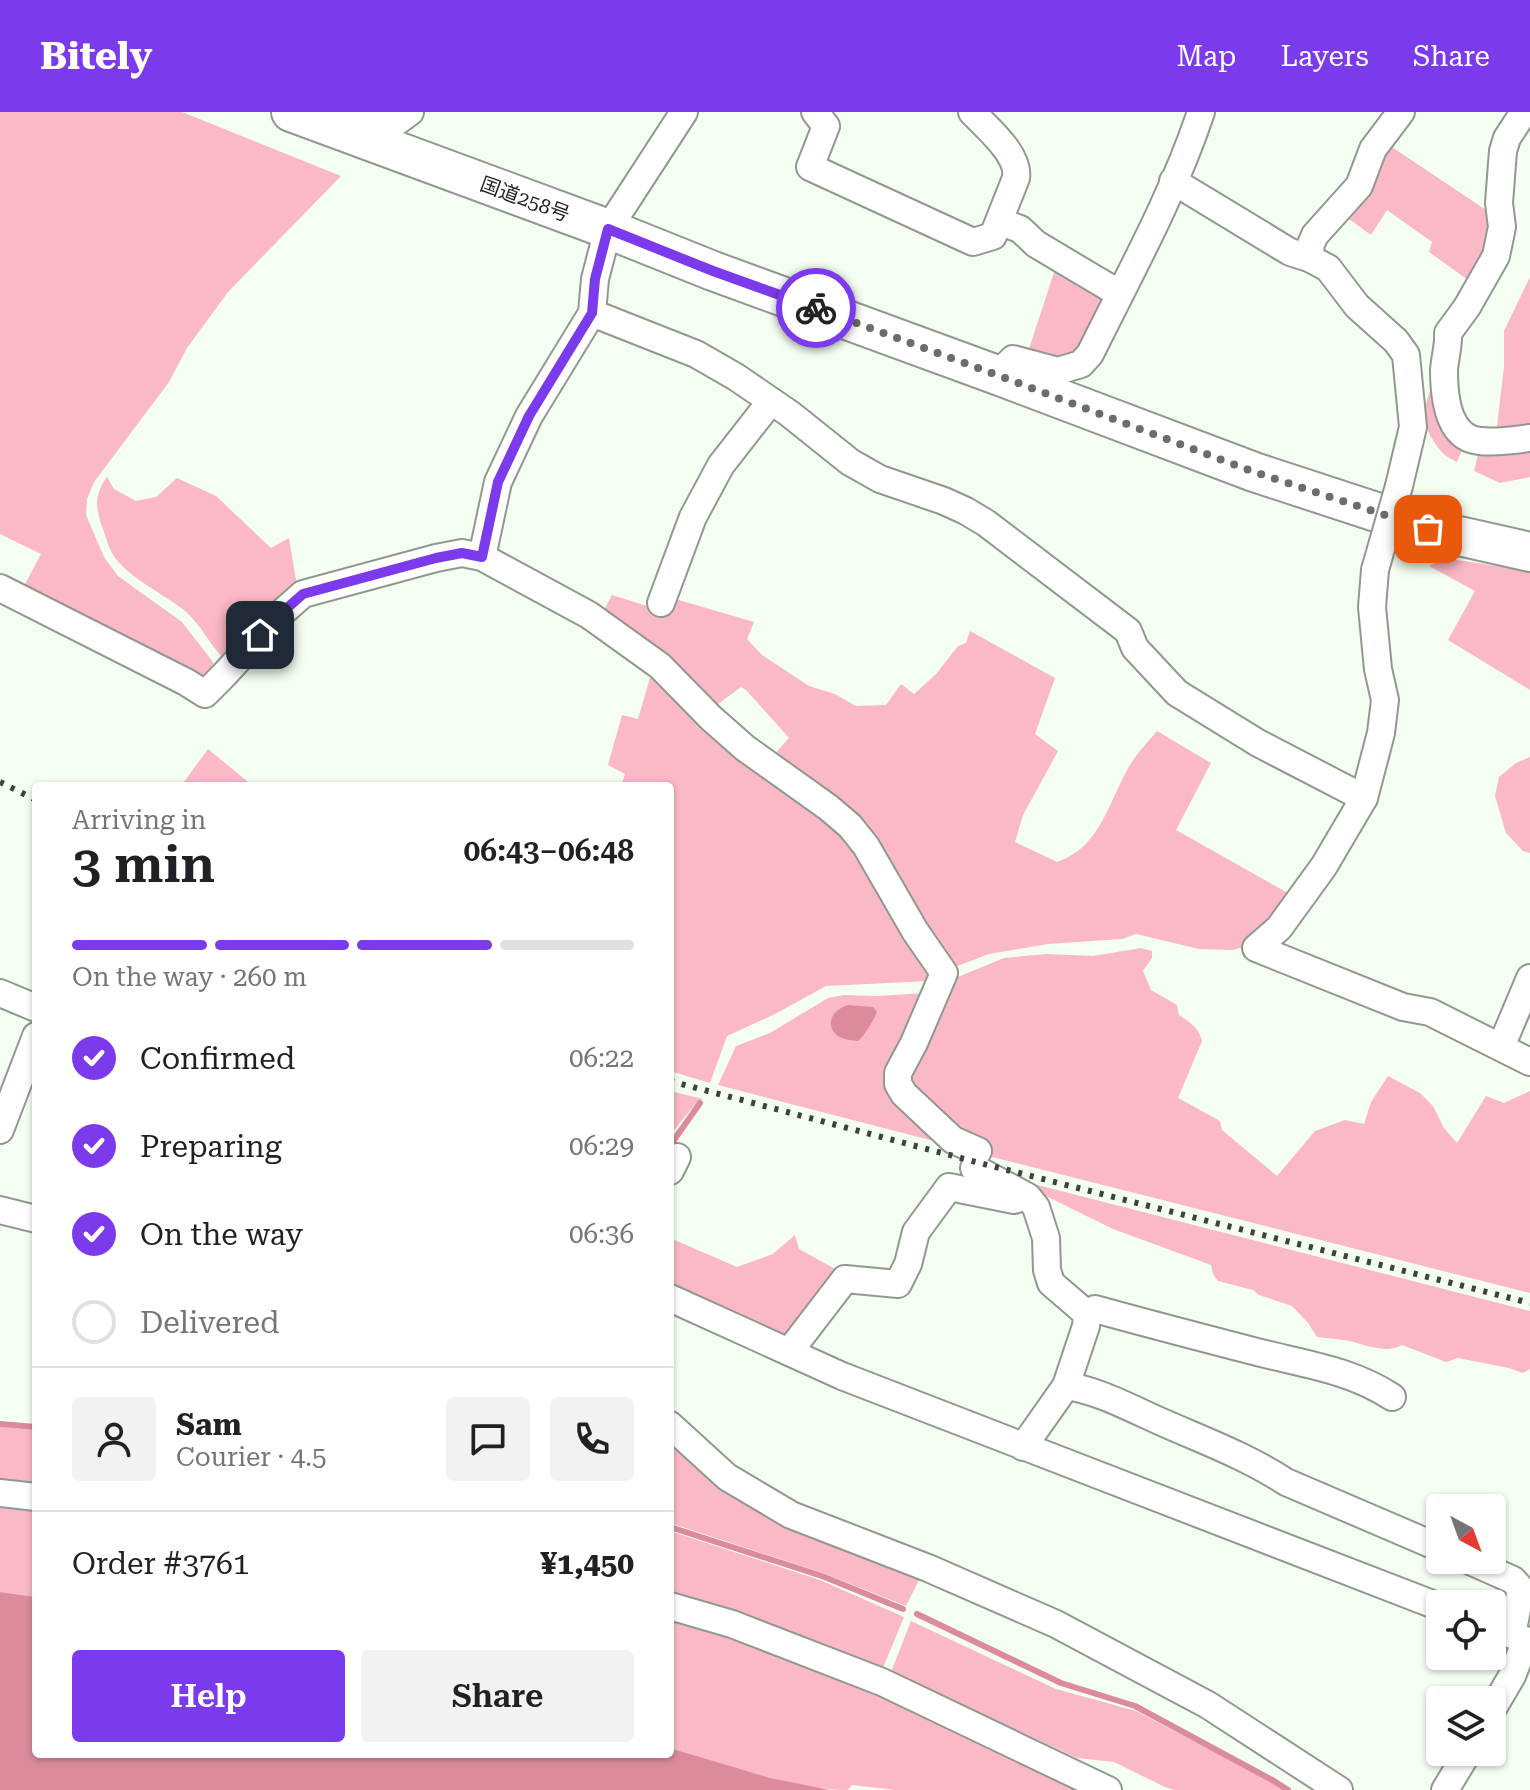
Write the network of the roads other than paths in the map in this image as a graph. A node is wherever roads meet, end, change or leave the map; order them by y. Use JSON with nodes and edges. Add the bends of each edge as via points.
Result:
{"nodes":[{"id":1,"x":359,"y":112,"type":"edge"},
{"id":2,"x":410,"y":112,"type":"edge"},
{"id":3,"x":684,"y":112,"type":"edge"},
{"id":4,"x":815,"y":112,"type":"edge"},
{"id":5,"x":972,"y":112,"type":"edge"},
{"id":6,"x":1201,"y":112,"type":"edge"},
{"id":7,"x":1401,"y":112,"type":"edge"},
{"id":8,"x":1524,"y":112,"type":"edge"},
{"id":9,"x":303,"y":114,"type":"edge"},
{"id":10,"x":1173,"y":181,"type":"junction"},
{"id":11,"x":1000,"y":222,"type":"junction"},
{"id":12,"x":608,"y":229,"type":"junction"},
{"id":13,"x":1309,"y":258,"type":"junction"},
{"id":14,"x":1120,"y":294,"type":"junction"},
{"id":15,"x":592,"y":313,"type":"junction"},
{"id":16,"x":997,"y":375,"type":"junction"},
{"id":17,"x":771,"y":401,"type":"junction"},
{"id":18,"x":1530,"y":438,"type":"edge"},
{"id":19,"x":1530,"y":552,"type":"edge"},
{"id":20,"x":482,"y":557,"type":"junction"},
{"id":21,"x":0,"y":588,"type":"edge"},
{"id":22,"x":661,"y":603,"type":"dead end"},
{"id":23,"x":1364,"y":798,"type":"junction"},
{"id":24,"x":1530,"y":978,"type":"edge"},
{"id":25,"x":0,"y":993,"type":"edge"},
{"id":26,"x":32,"y":1006,"type":"edge"},
{"id":27,"x":32,"y":1046,"type":"edge"},
{"id":28,"x":1501,"y":1047,"type":"junction"},
{"id":29,"x":1530,"y":1062,"type":"edge"},
{"id":30,"x":0,"y":1130,"type":"edge"},
{"id":31,"x":1027,"y":1197,"type":"junction"},
{"id":32,"x":0,"y":1210,"type":"edge"},
{"id":33,"x":32,"y":1218,"type":"edge"},
{"id":34,"x":674,"y":1300,"type":"edge"},
{"id":35,"x":1087,"y":1314,"type":"junction"},
{"id":36,"x":789,"y":1352,"type":"junction"},
{"id":37,"x":1066,"y":1386,"type":"junction"},
{"id":38,"x":1392,"y":1397,"type":"dead end"},
{"id":39,"x":674,"y":1429,"type":"edge"},
{"id":40,"x":1023,"y":1447,"type":"junction"},
{"id":41,"x":0,"y":1493,"type":"edge"},
{"id":42,"x":32,"y":1497,"type":"edge"},
{"id":43,"x":1426,"y":1542,"type":"edge"},
{"id":44,"x":1500,"y":1574,"type":"edge"},
{"id":45,"x":1426,"y":1602,"type":"edge"},
{"id":46,"x":674,"y":1607,"type":"edge"},
{"id":47,"x":1515,"y":1636,"type":"edge"},
{"id":48,"x":1506,"y":1686,"type":"edge"},
{"id":49,"x":1460,"y":1766,"type":"edge"},
{"id":50,"x":1111,"y":1789,"type":"edge"},
{"id":51,"x":1339,"y":1790,"type":"edge"},
{"id":52,"x":1445,"y":1790,"type":"edge"}],
"edges":[{"from":1,"to":2,"type":"street","via":[[395,123]]},
{"from":3,"to":12,"type":"street"},
{"from":4,"to":11,"type":"street","via":[[826,126],[810,167],[973,242],[993,236]]},
{"from":5,"to":11,"type":"street","via":[[1009,152],[1017,169]]},
{"from":6,"to":10,"type":"street"},
{"from":7,"to":13,"type":"street","via":[[1373,149],[1359,186],[1315,235]]},
{"from":8,"to":18,"type":"street","via":[[1503,151],[1502,227],[1496,256],[1448,333],[1444,374],[1450,417],[1467,437]]},
{"from":9,"to":12,"type":"highway","name":"国道258号"},
{"from":10,"to":13,"type":"street","via":[[1290,252]]},
{"from":10,"to":14,"type":"street"},
{"from":11,"to":14,"type":"street","via":[[1020,229]]},
{"from":12,"to":15,"type":"street"},
{"from":12,"to":16,"type":"highway","name":"国道258号"},
{"from":13,"to":23,"type":"street","bridge":true,"via":[[1328,268],[1406,355],[1413,427],[1375,570],[1372,607],[1385,700]]},
{"from":14,"to":16,"type":"street","via":[[1081,364],[1058,371],[1013,359]]},
{"from":15,"to":17,"type":"street","via":[[696,354]]},
{"from":15,"to":20,"type":"street","via":[[529,416],[498,482]]},
{"from":16,"to":19,"type":"highway","name":"国道258号","via":[[1254,472],[1428,529]]},
{"from":17,"to":22,"type":"street","via":[[721,465],[693,517]]},
{"from":17,"to":23,"type":"street","via":[[850,462],[986,523],[1128,631],[1135,648],[1177,693]]},
{"from":20,"to":21,"type":"street","via":[[462,553],[436,558],[303,594],[205,694]]},
{"from":20,"to":31,"type":"street","via":[[589,615],[660,666],[745,748],[850,826],[944,973],[898,1073],[898,1084],[953,1140]]},
{"from":23,"to":28,"type":"street","via":[[1324,866],[1279,928],[1256,948],[1403,1007],[1430,1012]]},
{"from":24,"to":28,"type":"street"},
{"from":25,"to":26,"type":"street"},
{"from":27,"to":30,"type":"street"},
{"from":28,"to":29,"type":"street"},
{"from":31,"to":35,"type":"street","via":[[1046,1238],[1051,1283]]},
{"from":31,"to":36,"type":"street","via":[[1014,1200],[949,1187],[916,1232],[898,1284],[845,1279]]},
{"from":32,"to":33,"type":"street"},
{"from":34,"to":36,"type":"street"},
{"from":35,"to":37,"type":"street"},
{"from":35,"to":38,"type":"street","via":[[1095,1309],[1327,1368]]},
{"from":36,"to":40,"type":"street"},
{"from":37,"to":40,"type":"street"},
{"from":37,"to":43,"type":"street","via":[[1124,1405]]},
{"from":39,"to":51,"type":"street","via":[[727,1477],[791,1515],[1056,1624],[1208,1705]]},
{"from":40,"to":45,"type":"street"},
{"from":41,"to":42,"type":"street"},
{"from":44,"to":47,"type":"street","via":[[1521,1589]]},
{"from":46,"to":50,"type":"street","via":[[882,1682]]},
{"from":47,"to":48,"type":"street","via":[[1512,1676]]},
{"from":49,"to":52,"type":"street"}]}
